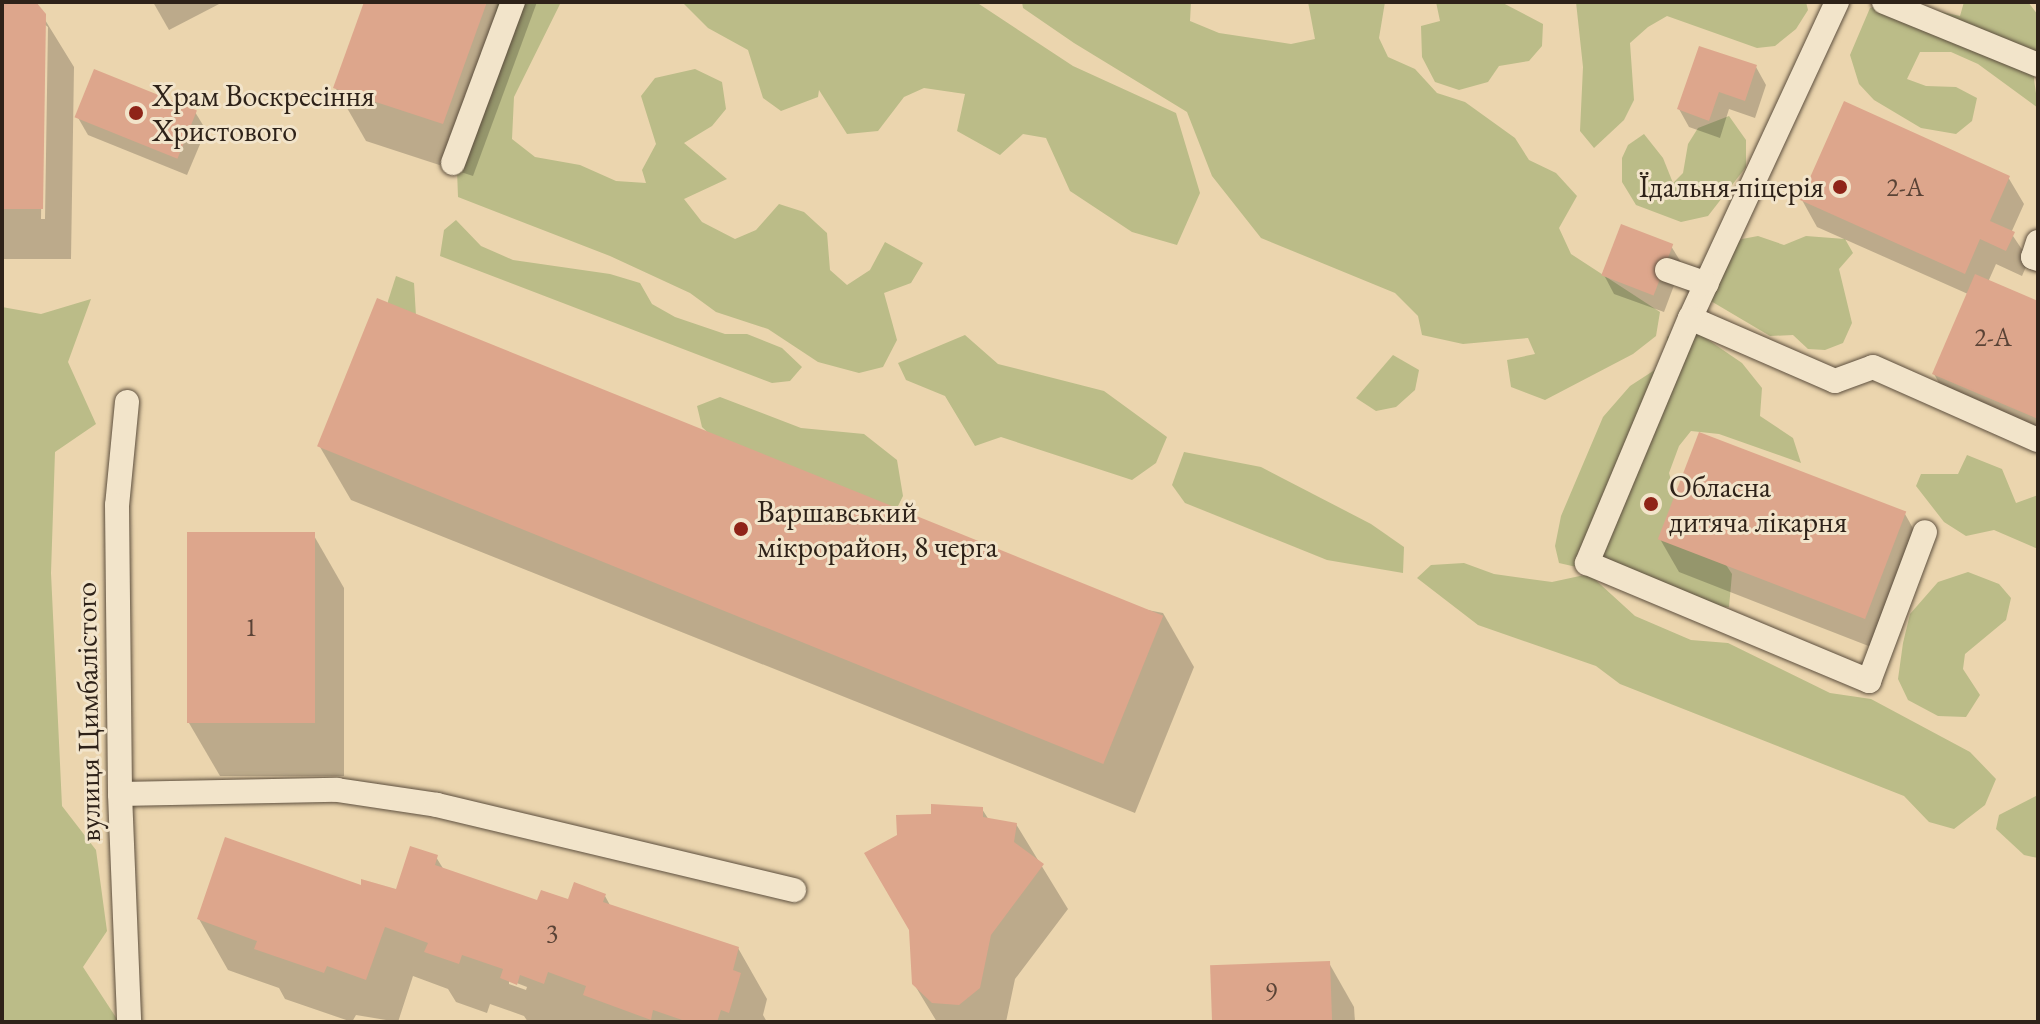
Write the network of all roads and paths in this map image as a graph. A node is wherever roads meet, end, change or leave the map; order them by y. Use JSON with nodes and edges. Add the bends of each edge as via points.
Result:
{"nodes":[{"id":1,"x":513,"y":2,"type":"edge"},
{"id":2,"x":1837,"y":2,"type":"edge"},
{"id":3,"x":1884,"y":2,"type":"edge"},
{"id":4,"x":2038,"y":65,"type":"edge"},
{"id":5,"x":453,"y":163,"type":"dead end"},
{"id":6,"x":2038,"y":242,"type":"edge"},
{"id":7,"x":2038,"y":259,"type":"edge"},
{"id":8,"x":1667,"y":270,"type":"dead end"},
{"id":9,"x":1707,"y":284,"type":"junction"},
{"id":10,"x":1690,"y":318,"type":"junction"},
{"id":11,"x":127,"y":402,"type":"dead end"},
{"id":12,"x":2038,"y":440,"type":"edge"},
{"id":13,"x":1925,"y":532,"type":"dead end"},
{"id":14,"x":120,"y":794,"type":"junction"},
{"id":15,"x":794,"y":890,"type":"dead end"},
{"id":16,"x":129,"y":1022,"type":"edge"}],
"edges":[{"from":1,"to":5,"type":"lane"},
{"from":2,"to":9,"type":"lane"},
{"from":3,"to":4,"type":"lane"},
{"from":6,"to":7,"type":"lane","via":[[2033,257]]},
{"from":8,"to":9,"type":"lane"},
{"from":9,"to":10,"type":"lane"},
{"from":10,"to":12,"type":"lane","via":[[1835,381],[1873,367]]},
{"from":10,"to":13,"type":"lane","via":[[1587,563],[1869,681]]},
{"from":11,"to":14,"type":"lane","name":"вулиця Цимбалістого","via":[[117,505]]},
{"from":14,"to":15,"type":"lane","via":[[337,790],[437,805]]},
{"from":14,"to":16,"type":"lane","name":"вулиця Цимбалістого"}]}
